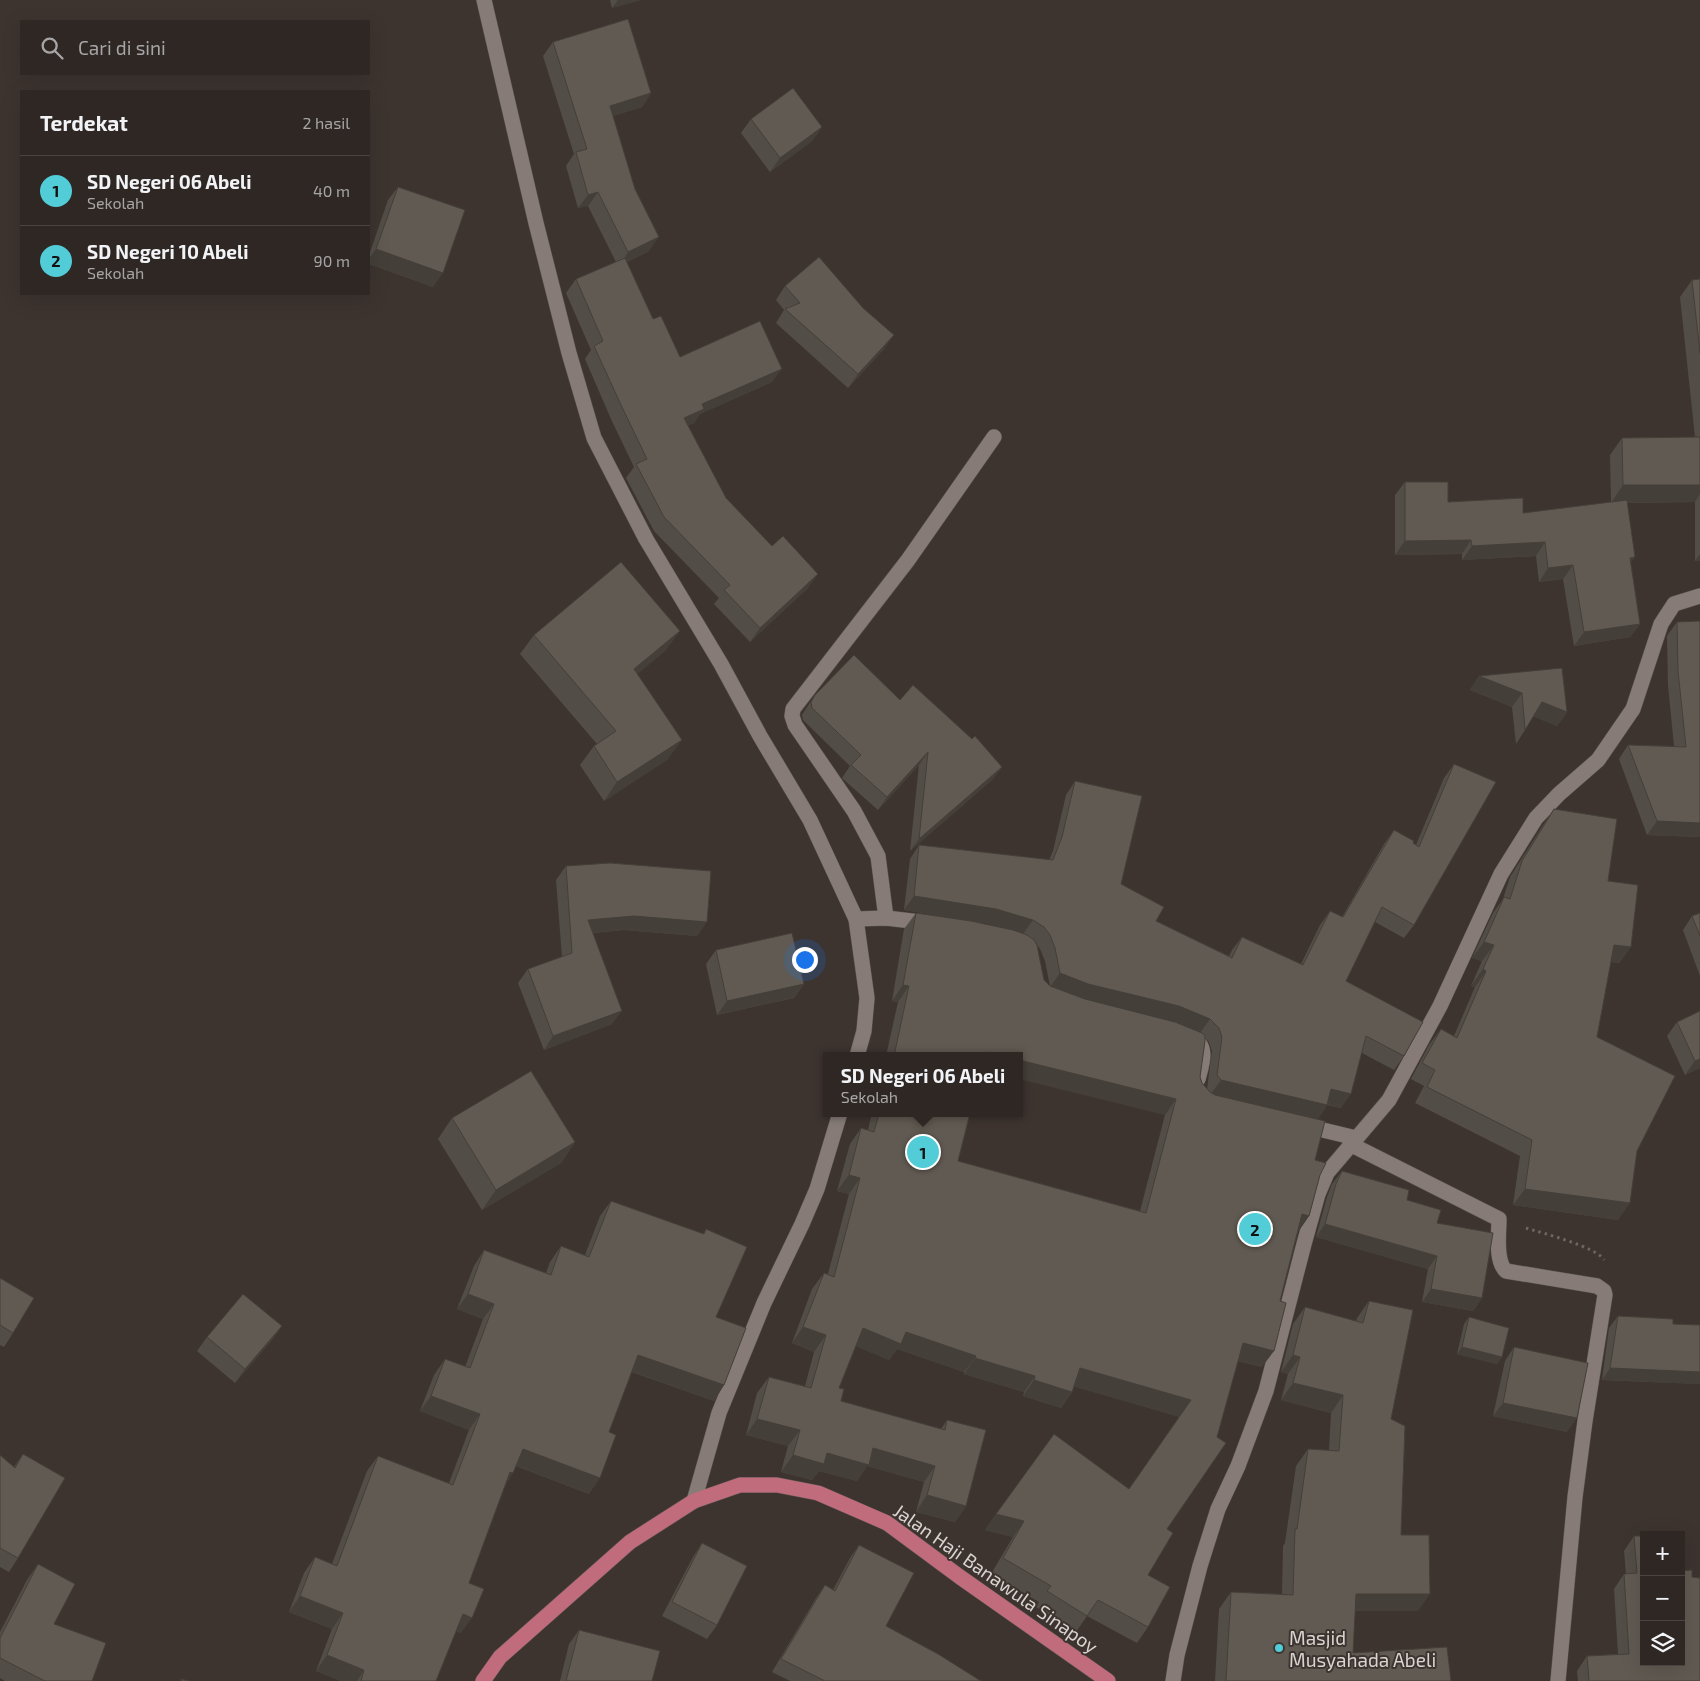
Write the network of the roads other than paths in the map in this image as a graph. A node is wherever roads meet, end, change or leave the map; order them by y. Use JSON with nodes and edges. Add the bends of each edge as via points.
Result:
{"nodes":[{"id":1,"x":484,"y":0,"type":"edge"},
{"id":2,"x":994,"y":437,"type":"dead end"},
{"id":3,"x":1700,"y":596,"type":"edge"},
{"id":4,"x":886,"y":918,"type":"junction"},
{"id":5,"x":856,"y":919,"type":"junction"},
{"id":6,"x":942,"y":925,"type":"edge"},
{"id":7,"x":1175,"y":1032,"type":"edge"},
{"id":8,"x":858,"y":1052,"type":"edge"},
{"id":9,"x":1198,"y":1093,"type":"edge"},
{"id":10,"x":839,"y":1117,"type":"edge"},
{"id":11,"x":1286,"y":1121,"type":"edge"},
{"id":12,"x":1353,"y":1141,"type":"junction"},
{"id":13,"x":694,"y":1501,"type":"junction"},
{"id":14,"x":484,"y":1681,"type":"edge"},
{"id":15,"x":1108,"y":1681,"type":"edge"},
{"id":16,"x":1173,"y":1681,"type":"edge"},
{"id":17,"x":1558,"y":1681,"type":"edge"}],
"edges":[{"from":1,"to":5,"type":"street","via":[[536,223],[594,438],[646,539],[810,820]]},
{"from":2,"to":4,"type":"street","via":[[908,560],[793,709],[795,725],[854,811],[878,856]]},
{"from":3,"to":12,"type":"street","via":[[1674,604],[1661,624],[1633,709],[1619,732],[1598,760],[1536,818],[1501,874],[1440,1006],[1402,1078],[1389,1100]]},
{"from":4,"to":5,"type":"street"},
{"from":4,"to":6,"type":"street"},
{"from":5,"to":8,"type":"street","via":[[867,998]]},
{"from":7,"to":9,"type":"street","via":[[1198,1041],[1202,1048],[1204,1054]]},
{"from":10,"to":13,"type":"street","via":[[818,1189],[764,1303],[719,1412]]},
{"from":11,"to":12,"type":"street"},
{"from":12,"to":16,"type":"street","via":[[1327,1173],[1318,1194],[1266,1391],[1218,1510],[1200,1566]]},
{"from":12,"to":17,"type":"street","via":[[1499,1219],[1499,1249],[1506,1271],[1597,1286],[1604,1291],[1575,1497]]},
{"from":13,"to":14,"type":"highway","name":"Jalan Haji Banawula Sinapoy","via":[[630,1542],[500,1657]]},
{"from":13,"to":15,"type":"highway","name":"Jalan Haji Banawula Sinapoy","via":[[740,1485],[777,1485],[818,1493],[887,1523]]}]}
